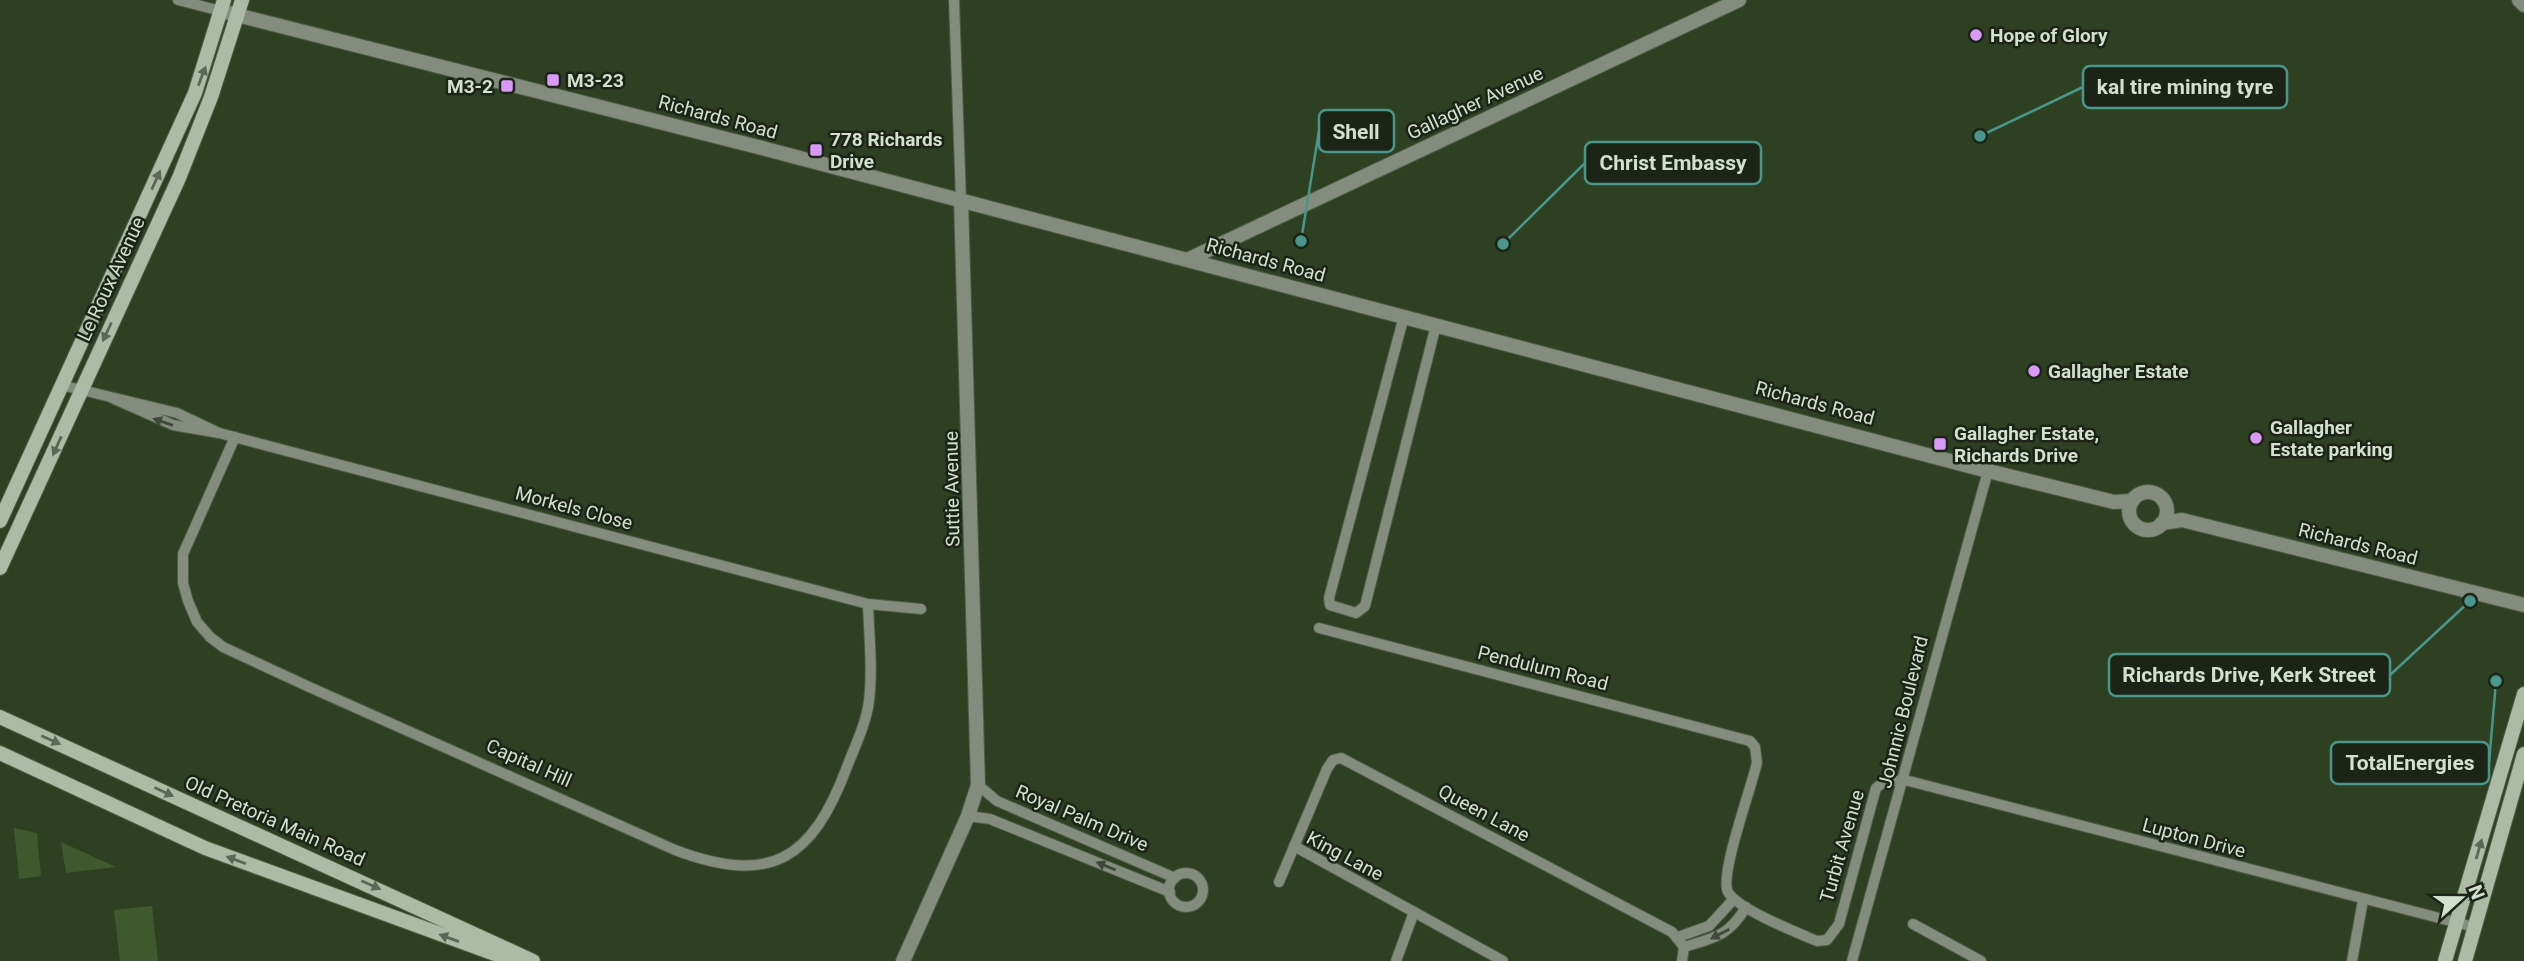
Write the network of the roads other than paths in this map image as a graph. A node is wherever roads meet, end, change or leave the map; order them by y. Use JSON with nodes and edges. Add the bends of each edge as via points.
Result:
{"nodes":[{"id":1,"x":178,"y":0,"type":"edge"},
{"id":2,"x":954,"y":0,"type":"edge"},
{"id":3,"x":1739,"y":0,"type":"edge"},
{"id":4,"x":2519,"y":0,"type":"edge"},
{"id":5,"x":220,"y":3,"type":"edge"},
{"id":6,"x":2524,"y":5,"type":"edge"},
{"id":7,"x":240,"y":7,"type":"edge"},
{"id":8,"x":961,"y":200,"type":"junction"},
{"id":9,"x":1189,"y":259,"type":"junction"},
{"id":10,"x":1404,"y":316,"type":"junction"},
{"id":11,"x":1436,"y":325,"type":"junction"},
{"id":12,"x":61,"y":385,"type":"junction"},
{"id":13,"x":82,"y":391,"type":"junction"},
{"id":14,"x":236,"y":437,"type":"junction"},
{"id":15,"x":1988,"y":471,"type":"junction"},
{"id":16,"x":2166,"y":506,"type":"junction"},
{"id":17,"x":2130,"y":507,"type":"junction"},
{"id":18,"x":2182,"y":520,"type":"junction"},
{"id":19,"x":0,"y":521,"type":"edge"},
{"id":20,"x":2162,"y":523,"type":"junction"},
{"id":21,"x":0,"y":568,"type":"edge"},
{"id":22,"x":868,"y":604,"type":"junction"},
{"id":23,"x":2524,"y":605,"type":"edge"},
{"id":24,"x":921,"y":609,"type":"dead end"},
{"id":25,"x":1319,"y":628,"type":"dead end"},
{"id":26,"x":2524,"y":694,"type":"edge"},
{"id":27,"x":0,"y":717,"type":"edge"},
{"id":28,"x":0,"y":753,"type":"edge"},
{"id":29,"x":2524,"y":754,"type":"edge"},
{"id":30,"x":1905,"y":780,"type":"junction"},
{"id":31,"x":978,"y":785,"type":"junction"},
{"id":32,"x":968,"y":816,"type":"junction"},
{"id":33,"x":1062,"y":829,"type":"junction"},
{"id":34,"x":1056,"y":846,"type":"junction"},
{"id":35,"x":1294,"y":846,"type":"junction"},
{"id":36,"x":1175,"y":878,"type":"junction"},
{"id":37,"x":1279,"y":882,"type":"dead end"},
{"id":38,"x":1170,"y":892,"type":"junction"},
{"id":39,"x":1730,"y":895,"type":"junction"},
{"id":40,"x":2363,"y":900,"type":"junction"},
{"id":41,"x":1746,"y":907,"type":"junction"},
{"id":42,"x":1414,"y":912,"type":"junction"},
{"id":43,"x":2457,"y":923,"type":"junction"},
{"id":44,"x":1913,"y":924,"type":"dead end"},
{"id":45,"x":2474,"y":927,"type":"junction"},
{"id":46,"x":1681,"y":942,"type":"junction"},
{"id":47,"x":514,"y":961,"type":"edge"},
{"id":48,"x":533,"y":961,"type":"edge"},
{"id":49,"x":903,"y":961,"type":"edge"},
{"id":50,"x":1396,"y":961,"type":"edge"},
{"id":51,"x":1503,"y":961,"type":"edge"},
{"id":52,"x":1682,"y":961,"type":"edge"},
{"id":53,"x":1852,"y":961,"type":"edge"},
{"id":54,"x":1981,"y":961,"type":"edge"},
{"id":55,"x":2352,"y":961,"type":"edge"},
{"id":56,"x":2445,"y":961,"type":"edge"},
{"id":57,"x":2465,"y":961,"type":"edge"}],
"edges":[{"from":1,"to":5,"type":"street","name":"Richards Road"},
{"from":2,"to":8,"type":"street","name":"Suttie Avenue"},
{"from":3,"to":9,"type":"street","name":"Gallagher Avenue"},
{"from":4,"to":6,"type":"street"},
{"from":5,"to":7,"type":"street","name":"Richards Road"},
{"from":12,"to":5,"type":"main road","name":"Le Roux Avenue","one_way":true,"via":[[195,93]]},
{"from":7,"to":8,"type":"street","name":"Richards Road","via":[[408,57]]},
{"from":7,"to":13,"type":"main road","name":"Le Roux Avenue","one_way":true,"via":[[192,148]]},
{"from":8,"to":9,"type":"street","name":"Richards Road"},
{"from":8,"to":31,"type":"street","name":"Suttie Avenue"},
{"from":9,"to":10,"type":"street","name":"Richards Road"},
{"from":10,"to":11,"type":"street","name":"Richards Road"},
{"from":10,"to":11,"type":"street","via":[[1329,598],[1331,605],[1356,613],[1365,606]]},
{"from":11,"to":15,"type":"street","name":"Richards Road"},
{"from":12,"to":13,"type":"street","name":"Morkels Close"},
{"from":12,"to":19,"type":"main road","name":"Le Roux Avenue"},
{"from":13,"to":14,"type":"street","name":"Morkels Close","via":[[177,413]]},
{"from":13,"to":21,"type":"main road","name":"Le Roux Avenue","one_way":true},
{"from":14,"to":22,"type":"street","name":"Morkels Close"},
{"from":14,"to":22,"type":"street","name":"Capital Hill","via":[[184,554],[188,601],[210,637],[307,686],[715,864],[748,868],[783,856],[813,836],[822,823],[869,703]]},
{"from":15,"to":17,"type":"street","name":"Richards Road"},
{"from":15,"to":30,"type":"street","name":"Johnnic Boulevard"},
{"from":16,"to":17,"type":"street","via":[[2159,496],[2148,492]]},
{"from":16,"to":18,"type":"street","name":"Richards Road"},
{"from":16,"to":20,"type":"street"},
{"from":17,"to":20,"type":"street","via":[[2139,528],[2152,530]]},
{"from":18,"to":20,"type":"street","name":"Richards Road"},
{"from":18,"to":23,"type":"street","name":"Richards Road"},
{"from":22,"to":24,"type":"street","name":"Morkels Close"},
{"from":25,"to":39,"type":"street","name":"Pendulum Road","via":[[1740,736],[1755,747],[1756,769],[1727,870]]},
{"from":43,"to":26,"type":"main road","one_way":true},
{"from":27,"to":48,"type":"main road","name":"Old Pretoria Main Road","one_way":true},
{"from":47,"to":28,"type":"main road","one_way":true,"via":[[214,852]]},
{"from":29,"to":45,"type":"main road"},
{"from":30,"to":40,"type":"street","name":"Lupton Drive"},
{"from":30,"to":41,"type":"street","name":"Turbit Avenue","via":[[1875,788],[1839,923],[1827,940],[1809,938]]},
{"from":30,"to":53,"type":"street","name":"Johnnic Boulevard"},
{"from":31,"to":32,"type":"street","name":"Suttie Avenue"},
{"from":31,"to":33,"type":"street","name":"Royal Palm Drive","via":[[997,801]]},
{"from":32,"to":34,"type":"street","name":"Royal Palm Drive","via":[[986,817]]},
{"from":32,"to":49,"type":"street","name":"Suttie Avenue"},
{"from":33,"to":34,"type":"street"},
{"from":33,"to":36,"type":"street","name":"Royal Palm Drive"},
{"from":38,"to":34,"type":"street","name":"Royal Palm Drive","one_way":true},
{"from":35,"to":37,"type":"street","name":"King Lane"},
{"from":35,"to":42,"type":"street","name":"King Lane"},
{"from":35,"to":46,"type":"street","name":"Queen Lane","via":[[1331,762],[1341,758]]},
{"from":36,"to":38,"type":"street"},
{"from":36,"to":38,"type":"street","via":[[1196,876],[1202,883],[1202,895],[1195,905],[1186,907],[1175,903]]},
{"from":39,"to":41,"type":"street"},
{"from":39,"to":46,"type":"street","via":[[1709,926]]},
{"from":40,"to":43,"type":"street","name":"Lupton Drive"},
{"from":40,"to":55,"type":"street"},
{"from":41,"to":46,"type":"street","one_way":true,"via":[[1735,926],[1725,932]]},
{"from":42,"to":50,"type":"street"},
{"from":42,"to":51,"type":"street","name":"King Lane"},
{"from":43,"to":45,"type":"street","name":"Lupton Drive"},
{"from":43,"to":56,"type":"main road"},
{"from":44,"to":54,"type":"street"},
{"from":45,"to":57,"type":"main road"},
{"from":46,"to":52,"type":"street"}]}
